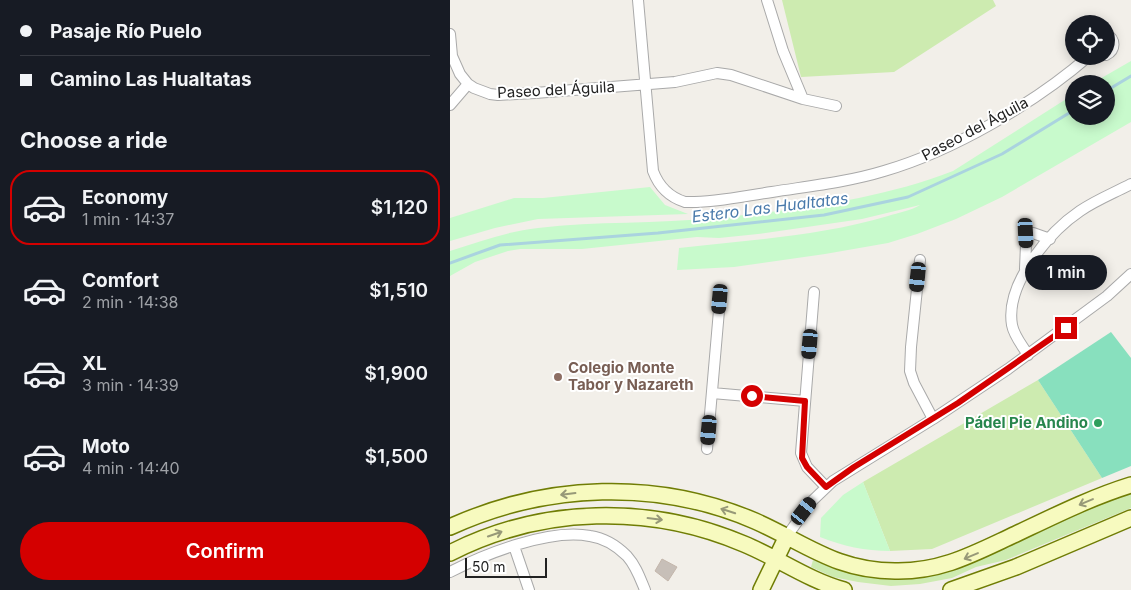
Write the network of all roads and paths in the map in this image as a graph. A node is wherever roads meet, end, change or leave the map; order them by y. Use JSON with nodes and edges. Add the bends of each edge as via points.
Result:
{"nodes":[{"id":1,"x":638,"y":0,"type":"edge"},
{"id":2,"x":767,"y":0,"type":"edge"},
{"id":3,"x":450,"y":34,"type":"edge"},
{"id":4,"x":1079,"y":65,"type":"edge"},
{"id":5,"x":468,"y":84,"type":"junction"},
{"id":6,"x":646,"y":84,"type":"junction"},
{"id":7,"x":803,"y":99,"type":"junction"},
{"id":8,"x":450,"y":105,"type":"edge"},
{"id":9,"x":836,"y":106,"type":"dead end"},
{"id":10,"x":1131,"y":184,"type":"edge"},
{"id":11,"x":1050,"y":239,"type":"junction"},
{"id":12,"x":920,"y":260,"type":"dead end"},
{"id":13,"x":1025,"y":270,"type":"junction"},
{"id":14,"x":1131,"y":274,"type":"edge"},
{"id":15,"x":814,"y":292,"type":"dead end"},
{"id":16,"x":720,"y":299,"type":"dead end"},
{"id":17,"x":1028,"y":355,"type":"junction"},
{"id":18,"x":712,"y":393,"type":"junction"},
{"id":19,"x":805,"y":401,"type":"junction"},
{"id":20,"x":933,"y":419,"type":"junction"},
{"id":21,"x":707,"y":449,"type":"dead end"},
{"id":22,"x":1131,"y":485,"type":"edge"},
{"id":23,"x":826,"y":487,"type":"junction"},
{"id":24,"x":1131,"y":518,"type":"edge"},
{"id":25,"x":450,"y":527,"type":"edge"},
{"id":26,"x":787,"y":536,"type":"junction"},
{"id":27,"x":514,"y":546,"type":"junction"},
{"id":28,"x":450,"y":553,"type":"edge"},
{"id":29,"x":775,"y":559,"type":"junction"},
{"id":30,"x":450,"y":572,"type":"edge"},
{"id":31,"x":529,"y":590,"type":"edge"},
{"id":32,"x":646,"y":590,"type":"edge"},
{"id":33,"x":761,"y":590,"type":"edge"},
{"id":34,"x":844,"y":590,"type":"edge"},
{"id":35,"x":950,"y":590,"type":"edge"}],
"edges":[{"from":1,"to":6,"type":"street","name":"Paseo del Águila"},
{"from":2,"to":7,"type":"street"},
{"from":3,"to":5,"type":"street","via":[[454,62]]},
{"from":4,"to":6,"type":"street","name":"Paseo del Águila","via":[[1063,79],[1009,113],[956,142],[886,171],[842,182],[696,202],[674,198],[663,190],[656,178]]},
{"from":5,"to":6,"type":"street","name":"Paseo del Águila","via":[[498,95]]},
{"from":5,"to":8,"type":"street"},
{"from":6,"to":7,"type":"street","name":"Paseo del Águila","via":[[724,73]]},
{"from":7,"to":9,"type":"street","name":"Paseo del Águila"},
{"from":10,"to":11,"type":"street","via":[[1084,208]]},
{"from":11,"to":13,"type":"street"},
{"from":11,"to":13,"type":"street","via":[[1025,229]]},
{"from":12,"to":20,"type":"street","via":[[910,364],[914,383]]},
{"from":13,"to":17,"type":"street","via":[[1012,316],[1016,336]]},
{"from":14,"to":17,"type":"street"},
{"from":15,"to":19,"type":"street"},
{"from":16,"to":18,"type":"street"},
{"from":17,"to":20,"type":"street"},
{"from":18,"to":19,"type":"street"},
{"from":18,"to":21,"type":"street"},
{"from":19,"to":23,"type":"street","via":[[802,458]]},
{"from":20,"to":23,"type":"street"},
{"from":22,"to":26,"type":"street","one_way":true,"via":[[1056,515],[964,559],[924,569],[894,572],[854,567],[814,552]]},
{"from":23,"to":26,"type":"street"},
{"from":24,"to":35,"type":"street","via":[[1013,568]]},
{"from":26,"to":25,"type":"street","one_way":true,"via":[[735,513],[693,501],[615,491],[534,499],[490,511]]},
{"from":26,"to":29,"type":"street"},
{"from":27,"to":30,"type":"street"},
{"from":27,"to":31,"type":"street"},
{"from":27,"to":32,"type":"street","via":[[560,536],[582,534],[597,537],[626,555]]},
{"from":28,"to":29,"type":"street","one_way":true,"via":[[516,527],[557,519],[599,516],[686,524],[732,539]]},
{"from":29,"to":33,"type":"street"},
{"from":29,"to":34,"type":"street","via":[[817,582]]}]}
